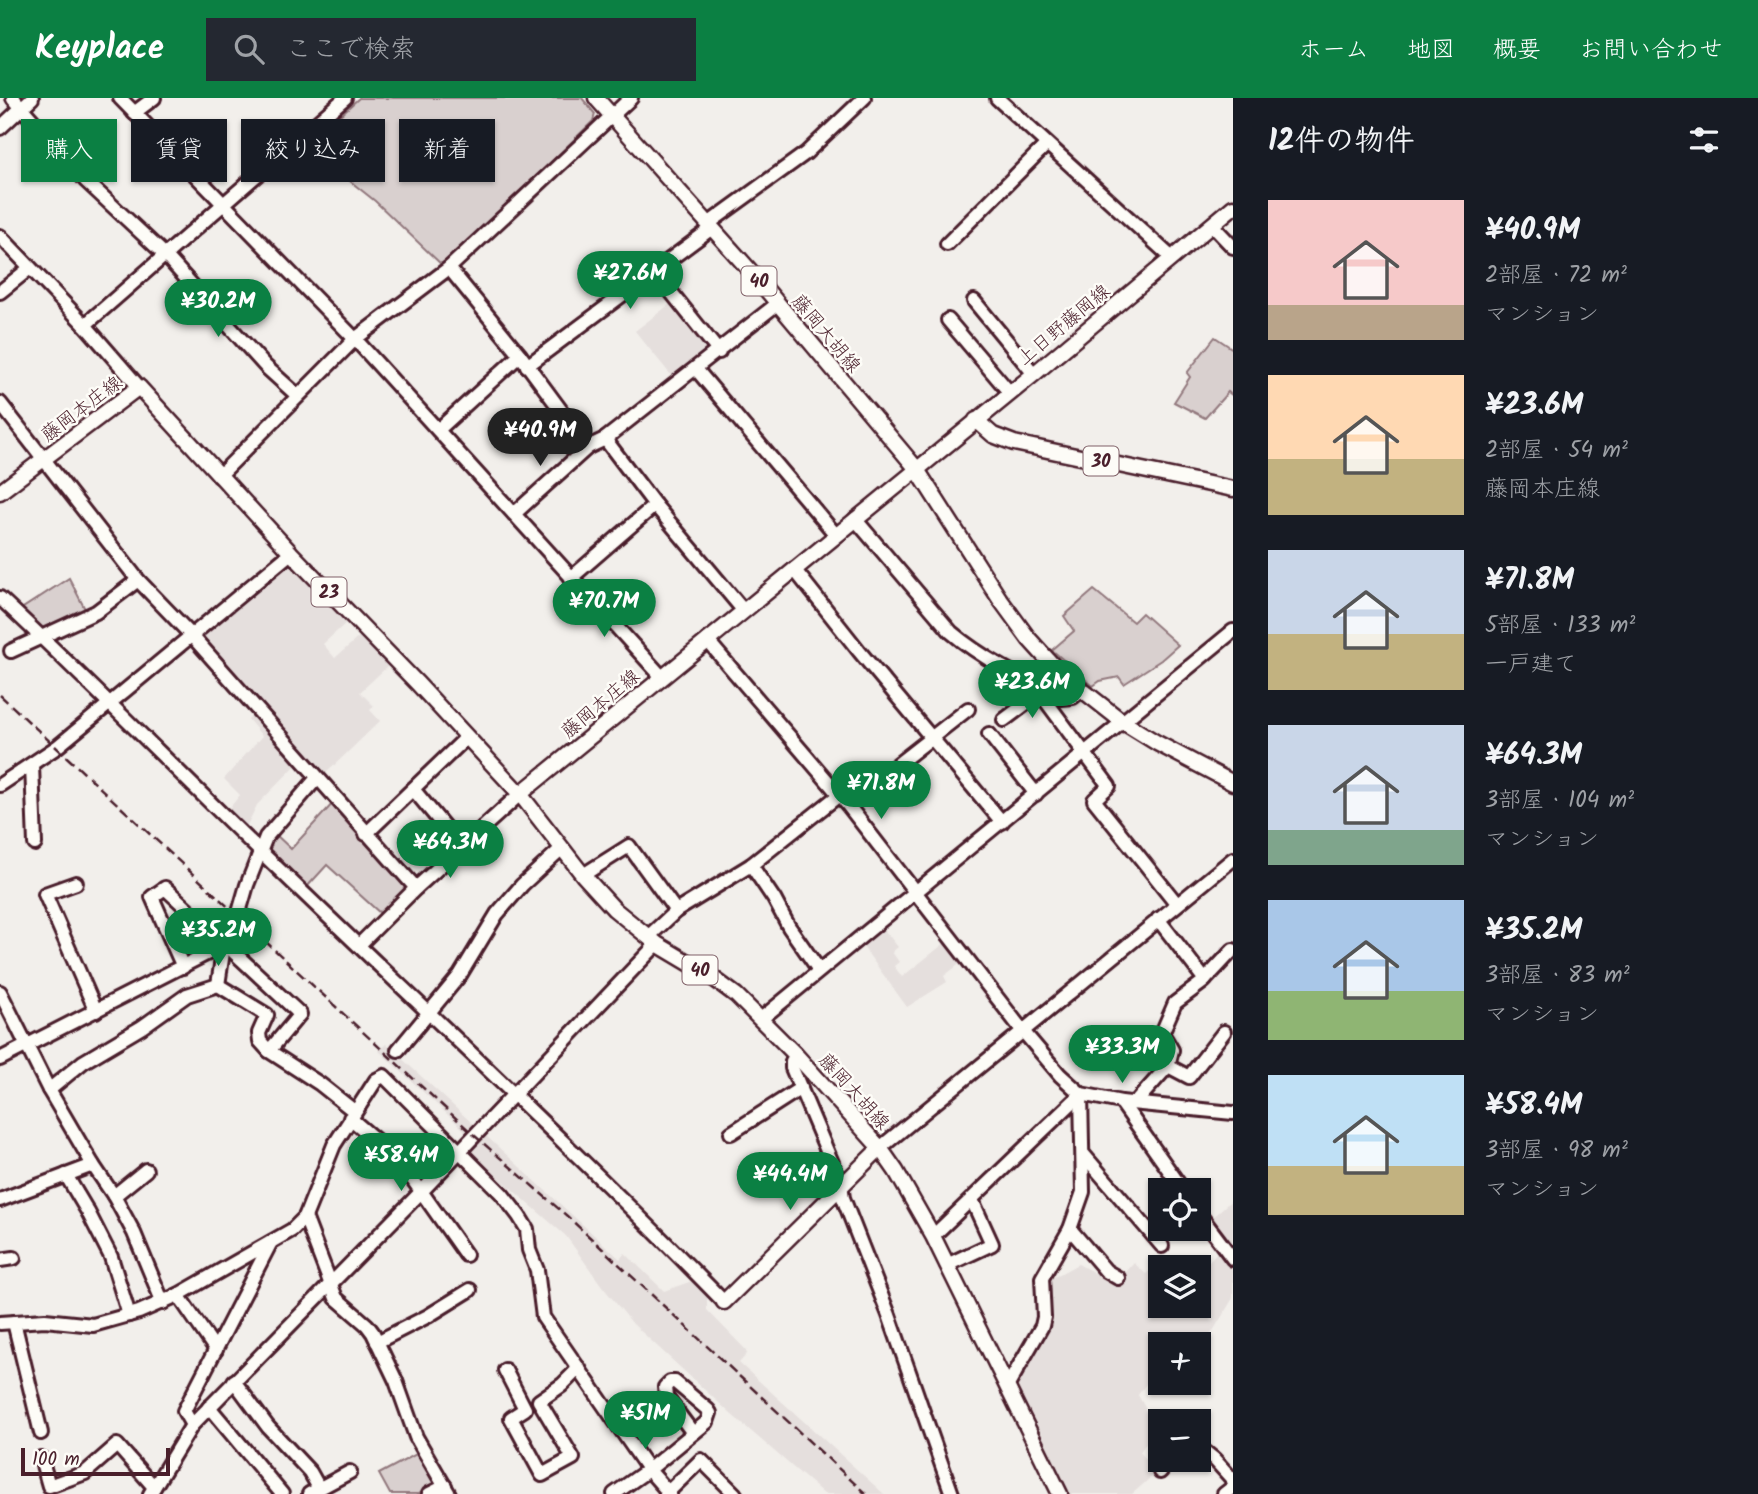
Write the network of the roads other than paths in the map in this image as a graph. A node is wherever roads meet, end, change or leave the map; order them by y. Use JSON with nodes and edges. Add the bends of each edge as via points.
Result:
{"nodes":[{"id":1,"x":32,"y":98,"type":"edge"},
{"id":2,"x":120,"y":98,"type":"edge"},
{"id":3,"x":154,"y":98,"type":"edge"},
{"id":4,"x":345,"y":98,"type":"edge"},
{"id":5,"x":596,"y":98,"type":"edge"},
{"id":6,"x":631,"y":98,"type":"edge"},
{"id":7,"x":864,"y":98,"type":"edge"},
{"id":8,"x":997,"y":98,"type":"edge"},
{"id":9,"x":17,"y":103,"type":"edge"},
{"id":10,"x":134,"y":113,"type":"junction"},
{"id":11,"x":611,"y":116,"type":"junction"},
{"id":12,"x":0,"y":128,"type":"edge"},
{"id":13,"x":1046,"y":145,"type":"junction"},
{"id":14,"x":223,"y":206,"type":"junction"},
{"id":15,"x":1233,"y":207,"type":"edge"},
{"id":16,"x":1212,"y":225,"type":"junction"},
{"id":17,"x":710,"y":226,"type":"junction"},
{"id":18,"x":0,"y":236,"type":"edge"},
{"id":19,"x":947,"y":244,"type":"dead end"},
{"id":20,"x":1233,"y":247,"type":"edge"},
{"id":21,"x":164,"y":256,"type":"junction"},
{"id":22,"x":1172,"y":258,"type":"junction"},
{"id":23,"x":30,"y":268,"type":"junction"},
{"id":24,"x":449,"y":268,"type":"junction"},
{"id":25,"x":655,"y":272,"type":"junction"},
{"id":26,"x":0,"y":292,"type":"edge"},
{"id":27,"x":974,"y":301,"type":"dead end"},
{"id":28,"x":777,"y":304,"type":"junction"},
{"id":29,"x":948,"y":320,"type":"dead end"},
{"id":30,"x":85,"y":325,"type":"junction"},
{"id":31,"x":355,"y":339,"type":"junction"},
{"id":32,"x":719,"y":352,"type":"junction"},
{"id":33,"x":523,"y":361,"type":"junction"},
{"id":34,"x":696,"y":369,"type":"junction"},
{"id":35,"x":1034,"y":374,"type":"junction"},
{"id":36,"x":139,"y":387,"type":"junction"},
{"id":37,"x":1010,"y":393,"type":"junction"},
{"id":38,"x":298,"y":396,"type":"junction"},
{"id":39,"x":0,"y":403,"type":"edge"},
{"id":40,"x":976,"y":420,"type":"junction"},
{"id":41,"x":438,"y":430,"type":"junction"},
{"id":42,"x":605,"y":439,"type":"junction"},
{"id":43,"x":588,"y":447,"type":"junction"},
{"id":44,"x":43,"y":460,"type":"junction"},
{"id":45,"x":916,"y":468,"type":"junction"},
{"id":46,"x":219,"y":476,"type":"junction"},
{"id":47,"x":1233,"y":489,"type":"edge"},
{"id":48,"x":0,"y":492,"type":"edge"},
{"id":49,"x":655,"y":505,"type":"junction"},
{"id":50,"x":514,"y":514,"type":"junction"},
{"id":51,"x":855,"y":519,"type":"junction"},
{"id":52,"x":836,"y":535,"type":"junction"},
{"id":53,"x":291,"y":553,"type":"junction"},
{"id":54,"x":794,"y":569,"type":"junction"},
{"id":55,"x":571,"y":578,"type":"junction"},
{"id":56,"x":138,"y":580,"type":"junction"},
{"id":57,"x":0,"y":598,"type":"edge"},
{"id":58,"x":743,"y":610,"type":"junction"},
{"id":59,"x":1233,"y":631,"type":"edge"},
{"id":60,"x":192,"y":636,"type":"junction"},
{"id":61,"x":41,"y":637,"type":"junction"},
{"id":62,"x":707,"y":640,"type":"junction"},
{"id":63,"x":11,"y":651,"type":"dead end"},
{"id":64,"x":662,"y":677,"type":"junction"},
{"id":65,"x":1081,"y":690,"type":"junction"},
{"id":66,"x":1041,"y":691,"type":"junction"},
{"id":67,"x":111,"y":703,"type":"junction"},
{"id":68,"x":968,"y":709,"type":"dead end"},
{"id":69,"x":1004,"y":720,"type":"dead end"},
{"id":70,"x":1123,"y":722,"type":"junction"},
{"id":71,"x":989,"y":734,"type":"dead end"},
{"id":72,"x":467,"y":737,"type":"junction"},
{"id":73,"x":932,"y":738,"type":"junction"},
{"id":74,"x":1084,"y":755,"type":"junction"},
{"id":75,"x":32,"y":765,"type":"junction"},
{"id":76,"x":317,"y":778,"type":"junction"},
{"id":77,"x":1233,"y":783,"type":"edge"},
{"id":78,"x":0,"y":785,"type":"edge"},
{"id":79,"x":413,"y":789,"type":"junction"},
{"id":80,"x":520,"y":794,"type":"junction"},
{"id":81,"x":1036,"y":794,"type":"junction"},
{"id":82,"x":843,"y":799,"type":"junction"},
{"id":83,"x":1002,"y":822,"type":"junction"},
{"id":84,"x":366,"y":834,"type":"junction"},
{"id":85,"x":35,"y":844,"type":"dead end"},
{"id":86,"x":460,"y":848,"type":"junction"},
{"id":87,"x":562,"y":848,"type":"junction"},
{"id":88,"x":261,"y":852,"type":"junction"},
{"id":89,"x":1233,"y":859,"type":"edge"},
{"id":90,"x":751,"y":864,"type":"junction"},
{"id":91,"x":583,"y":875,"type":"junction"},
{"id":92,"x":76,"y":883,"type":"dead end"},
{"id":93,"x":416,"y":888,"type":"junction"},
{"id":94,"x":914,"y":893,"type":"junction"},
{"id":95,"x":1177,"y":904,"type":"junction"},
{"id":96,"x":676,"y":911,"type":"junction"},
{"id":97,"x":1158,"y":919,"type":"junction"},
{"id":98,"x":653,"y":940,"type":"junction"},
{"id":99,"x":224,"y":945,"type":"junction"},
{"id":100,"x":359,"y":945,"type":"junction"},
{"id":101,"x":1233,"y":950,"type":"edge"},
{"id":102,"x":183,"y":967,"type":"junction"},
{"id":103,"x":820,"y":970,"type":"junction"},
{"id":104,"x":1205,"y":980,"type":"junction"},
{"id":105,"x":218,"y":985,"type":"junction"},
{"id":106,"x":0,"y":992,"type":"edge"},
{"id":107,"x":96,"y":1011,"type":"junction"},
{"id":108,"x":428,"y":1013,"type":"junction"},
{"id":109,"x":761,"y":1019,"type":"junction"},
{"id":110,"x":1022,"y":1030,"type":"junction"},
{"id":111,"x":1224,"y":1032,"type":"dead end"},
{"id":112,"x":26,"y":1047,"type":"junction"},
{"id":113,"x":398,"y":1050,"type":"dead end"},
{"id":114,"x":270,"y":1051,"type":"junction"},
{"id":115,"x":796,"y":1055,"type":"junction"},
{"id":116,"x":0,"y":1059,"type":"edge"},
{"id":117,"x":1168,"y":1066,"type":"junction"},
{"id":118,"x":801,"y":1088,"type":"junction"},
{"id":119,"x":49,"y":1090,"type":"junction"},
{"id":120,"x":1081,"y":1094,"type":"junction"},
{"id":121,"x":514,"y":1096,"type":"junction"},
{"id":122,"x":1121,"y":1102,"type":"junction"},
{"id":123,"x":1135,"y":1103,"type":"junction"},
{"id":124,"x":1233,"y":1113,"type":"edge"},
{"id":125,"x":352,"y":1115,"type":"junction"},
{"id":126,"x":731,"y":1133,"type":"dead end"},
{"id":127,"x":880,"y":1147,"type":"junction"},
{"id":128,"x":459,"y":1151,"type":"junction"},
{"id":129,"x":1084,"y":1154,"type":"junction"},
{"id":130,"x":93,"y":1165,"type":"junction"},
{"id":131,"x":146,"y":1170,"type":"dead end"},
{"id":132,"x":66,"y":1175,"type":"junction"},
{"id":133,"x":1175,"y":1178,"type":"edge"},
{"id":134,"x":841,"y":1184,"type":"junction"},
{"id":135,"x":421,"y":1192,"type":"junction"},
{"id":136,"x":114,"y":1196,"type":"junction"},
{"id":137,"x":0,"y":1200,"type":"edge"},
{"id":138,"x":972,"y":1200,"type":"junction"},
{"id":139,"x":305,"y":1217,"type":"junction"},
{"id":140,"x":1070,"y":1229,"type":"junction"},
{"id":141,"x":1211,"y":1229,"type":"edge"},
{"id":142,"x":933,"y":1236,"type":"junction"},
{"id":143,"x":271,"y":1242,"type":"junction"},
{"id":144,"x":1162,"y":1245,"type":"dead end"},
{"id":145,"x":466,"y":1255,"type":"dead end"},
{"id":146,"x":14,"y":1258,"type":"dead end"},
{"id":147,"x":1233,"y":1259,"type":"edge"},
{"id":148,"x":0,"y":1260,"type":"edge"},
{"id":149,"x":947,"y":1265,"type":"junction"},
{"id":150,"x":1118,"y":1278,"type":"dead end"},
{"id":151,"x":331,"y":1283,"type":"junction"},
{"id":152,"x":470,"y":1290,"type":"dead end"},
{"id":153,"x":178,"y":1294,"type":"junction"},
{"id":154,"x":724,"y":1302,"type":"joint"},
{"id":155,"x":163,"y":1303,"type":"junction"},
{"id":156,"x":129,"y":1315,"type":"junction"},
{"id":157,"x":15,"y":1322,"type":"junction"},
{"id":158,"x":0,"y":1323,"type":"edge"},
{"id":159,"x":377,"y":1342,"type":"junction"},
{"id":160,"x":216,"y":1350,"type":"junction"},
{"id":161,"x":579,"y":1368,"type":"junction"},
{"id":162,"x":505,"y":1370,"type":"dead end"},
{"id":163,"x":234,"y":1381,"type":"junction"},
{"id":164,"x":1007,"y":1387,"type":"junction"},
{"id":165,"x":539,"y":1401,"type":"junction"},
{"id":166,"x":209,"y":1407,"type":"junction"},
{"id":167,"x":525,"y":1409,"type":"junction"},
{"id":168,"x":192,"y":1425,"type":"junction"},
{"id":169,"x":41,"y":1433,"type":"dead end"},
{"id":170,"x":693,"y":1433,"type":"dead end"},
{"id":171,"x":1211,"y":1457,"type":"edge"},
{"id":172,"x":41,"y":1458,"type":"dead end"},
{"id":173,"x":648,"y":1469,"type":"junction"},
{"id":174,"x":350,"y":1472,"type":"dead end"},
{"id":175,"x":1233,"y":1480,"type":"edge"},
{"id":176,"x":1233,"y":1487,"type":"edge"},
{"id":177,"x":152,"y":1490,"type":"edge"},
{"id":178,"x":447,"y":1490,"type":"edge"},
{"id":179,"x":314,"y":1491,"type":"edge"},
{"id":180,"x":668,"y":1493,"type":"edge"},
{"id":181,"x":282,"y":1494,"type":"edge"},
{"id":182,"x":429,"y":1494,"type":"edge"},
{"id":183,"x":614,"y":1494,"type":"edge"},
{"id":184,"x":734,"y":1494,"type":"edge"},
{"id":185,"x":952,"y":1494,"type":"edge"},
{"id":186,"x":1060,"y":1494,"type":"edge"},
{"id":187,"x":1224,"y":1494,"type":"edge"}],
"edges":[{"from":1,"to":9,"type":"street"},
{"from":2,"to":10,"type":"street"},
{"from":3,"to":10,"type":"street"},
{"from":4,"to":14,"type":"street"},
{"from":5,"to":11,"type":"main road","name":"藤岡大胡線","number":"40"},
{"from":6,"to":11,"type":"street"},
{"from":7,"to":17,"type":"street","via":[[806,153]]},
{"from":8,"to":13,"type":"street"},
{"from":9,"to":12,"type":"street"},
{"from":9,"to":21,"type":"street","via":[[86,180]]},
{"from":10,"to":14,"type":"street"},
{"from":11,"to":17,"type":"main road","name":"藤岡大胡線","number":"40"},
{"from":11,"to":24,"type":"street"},
{"from":13,"to":19,"type":"street"},
{"from":13,"to":22,"type":"street"},
{"from":14,"to":21,"type":"street"},
{"from":14,"to":31,"type":"street"},
{"from":15,"to":16,"type":"main road","name":"上日野藤岡線"},
{"from":16,"to":20,"type":"street"},
{"from":16,"to":22,"type":"main road","name":"上日野藤岡線"},
{"from":17,"to":25,"type":"street"},
{"from":17,"to":28,"type":"main road","name":"藤岡大胡線","number":"40"},
{"from":18,"to":23,"type":"street"},
{"from":21,"to":30,"type":"street"},
{"from":21,"to":38,"type":"street"},
{"from":22,"to":35,"type":"main road","name":"上日野藤岡線"},
{"from":23,"to":26,"type":"street"},
{"from":23,"to":30,"type":"street"},
{"from":24,"to":31,"type":"street"},
{"from":24,"to":33,"type":"street"},
{"from":25,"to":32,"type":"street"},
{"from":25,"to":33,"type":"street"},
{"from":27,"to":35,"type":"street"},
{"from":28,"to":32,"type":"street"},
{"from":28,"to":45,"type":"main road","name":"藤岡大胡線","number":"40"},
{"from":29,"to":37,"type":"street"},
{"from":30,"to":36,"type":"street"},
{"from":31,"to":38,"type":"street"},
{"from":31,"to":41,"type":"street"},
{"from":32,"to":34,"type":"street"},
{"from":33,"to":41,"type":"street"},
{"from":33,"to":43,"type":"street"},
{"from":34,"to":42,"type":"street"},
{"from":34,"to":52,"type":"street"},
{"from":35,"to":37,"type":"main road","name":"上日野藤岡線"},
{"from":36,"to":44,"type":"main road","name":"藤岡本庄線"},
{"from":36,"to":46,"type":"main road","name":"藤岡本庄線","number":"23"},
{"from":37,"to":40,"type":"main road","name":"上日野藤岡線"},
{"from":38,"to":46,"type":"street"},
{"from":39,"to":44,"type":"street"},
{"from":40,"to":45,"type":"main road","name":"上日野藤岡線"},
{"from":40,"to":47,"type":"main road","number":"30","via":[[993,435],[1014,443]]},
{"from":41,"to":50,"type":"street"},
{"from":42,"to":43,"type":"street"},
{"from":42,"to":49,"type":"street"},
{"from":43,"to":50,"type":"street"},
{"from":44,"to":48,"type":"main road","name":"藤岡本庄線"},
{"from":44,"to":56,"type":"street"},
{"from":45,"to":51,"type":"main road","name":"藤岡本庄線"},
{"from":45,"to":65,"type":"main road","via":[[1029,639]]},
{"from":46,"to":53,"type":"main road","name":"藤岡本庄線","number":"23"},
{"from":49,"to":55,"type":"street"},
{"from":49,"to":58,"type":"street"},
{"from":50,"to":55,"type":"street"},
{"from":51,"to":52,"type":"main road","name":"藤岡本庄線"},
{"from":51,"to":66,"type":"street","via":[[951,632]]},
{"from":52,"to":54,"type":"main road","name":"藤岡本庄線"},
{"from":53,"to":60,"type":"street"},
{"from":53,"to":72,"type":"main road","name":"藤岡本庄線","number":"23"},
{"from":54,"to":58,"type":"main road","name":"藤岡本庄線"},
{"from":54,"to":73,"type":"street"},
{"from":55,"to":64,"type":"street"},
{"from":56,"to":60,"type":"street"},
{"from":56,"to":61,"type":"street","via":[[96,612]]},
{"from":57,"to":61,"type":"street"},
{"from":58,"to":62,"type":"main road","name":"藤岡本庄線"},
{"from":59,"to":70,"type":"street"},
{"from":60,"to":67,"type":"street"},
{"from":60,"to":76,"type":"street"},
{"from":61,"to":63,"type":"street"},
{"from":61,"to":67,"type":"street"},
{"from":62,"to":64,"type":"main road","name":"藤岡本庄線"},
{"from":62,"to":82,"type":"street"},
{"from":64,"to":80,"type":"main road","name":"藤岡本庄線"},
{"from":65,"to":66,"type":"street","via":[[1062,698]]},
{"from":65,"to":70,"type":"main road"},
{"from":66,"to":69,"type":"street"},
{"from":66,"to":74,"type":"street"},
{"from":67,"to":75,"type":"street"},
{"from":67,"to":88,"type":"street"},
{"from":68,"to":73,"type":"street"},
{"from":70,"to":74,"type":"street"},
{"from":70,"to":77,"type":"main road"},
{"from":71,"to":81,"type":"street"},
{"from":72,"to":79,"type":"street"},
{"from":72,"to":80,"type":"main road","name":"藤岡本庄線","number":"23"},
{"from":73,"to":82,"type":"street"},
{"from":73,"to":83,"type":"street"},
{"from":74,"to":81,"type":"street"},
{"from":74,"to":95,"type":"street","via":[[1109,786],[1094,800]]},
{"from":75,"to":78,"type":"street"},
{"from":75,"to":85,"type":"street"},
{"from":76,"to":84,"type":"street"},
{"from":76,"to":88,"type":"street","via":[[266,837]]},
{"from":79,"to":84,"type":"street"},
{"from":79,"to":86,"type":"street"},
{"from":80,"to":86,"type":"street"},
{"from":80,"to":87,"type":"main road","name":"藤岡大胡線","number":"40"},
{"from":81,"to":83,"type":"street"},
{"from":82,"to":90,"type":"street"},
{"from":82,"to":94,"type":"street"},
{"from":83,"to":94,"type":"street"},
{"from":84,"to":93,"type":"street"},
{"from":86,"to":93,"type":"street"},
{"from":87,"to":91,"type":"main road","name":"藤岡大胡線","number":"40"},
{"from":87,"to":108,"type":"street","via":[[497,914],[460,975]]},
{"from":88,"to":99,"type":"street"},
{"from":88,"to":100,"type":"street"},
{"from":89,"to":95,"type":"street"},
{"from":90,"to":96,"type":"street"},
{"from":90,"to":103,"type":"street"},
{"from":91,"to":96,"type":"street","via":[[629,846]]},
{"from":91,"to":98,"type":"main road","name":"藤岡大胡線","number":"40","via":[[614,909]]},
{"from":92,"to":107,"type":"street","via":[[45,894]]},
{"from":93,"to":100,"type":"street"},
{"from":94,"to":103,"type":"street"},
{"from":94,"to":110,"type":"street"},
{"from":95,"to":97,"type":"street"},
{"from":96,"to":98,"type":"street"},
{"from":97,"to":104,"type":"street"},
{"from":97,"to":110,"type":"street"},
{"from":98,"to":109,"type":"main road","name":"藤岡大胡線","number":"40","via":[[715,980]]},
{"from":98,"to":121,"type":"street"},
{"from":99,"to":102,"type":"street"},
{"from":99,"to":102,"type":"street","via":[[165,888],[152,897]]},
{"from":99,"to":105,"type":"street"},
{"from":99,"to":114,"type":"street","via":[[300,1014]]},
{"from":100,"to":108,"type":"street"},
{"from":101,"to":104,"type":"street"},
{"from":102,"to":107,"type":"street"},
{"from":103,"to":109,"type":"street"},
{"from":104,"to":117,"type":"street","via":[[1175,1003],[1162,1033],[1172,1050]]},
{"from":105,"to":114,"type":"street","via":[[267,1015],[260,1041]]},
{"from":105,"to":119,"type":"street","via":[[187,995],[83,1062]]},
{"from":106,"to":112,"type":"street"},
{"from":107,"to":112,"type":"street"},
{"from":108,"to":113,"type":"street"},
{"from":108,"to":121,"type":"street"},
{"from":109,"to":115,"type":"main road","name":"藤岡大胡線","number":"40"},
{"from":110,"to":120,"type":"street"},
{"from":110,"to":127,"type":"street"},
{"from":111,"to":117,"type":"street","via":[[1189,1077]]},
{"from":112,"to":116,"type":"street"},
{"from":112,"to":119,"type":"street"},
{"from":114,"to":125,"type":"street","via":[[320,1084]]},
{"from":115,"to":118,"type":"street","via":[[792,1068]]},
{"from":115,"to":127,"type":"main road","name":"藤岡大胡線","number":"40"},
{"from":117,"to":123,"type":"street"},
{"from":118,"to":126,"type":"street"},
{"from":118,"to":134,"type":"street"},
{"from":119,"to":130,"type":"street"},
{"from":120,"to":122,"type":"street"},
{"from":120,"to":129,"type":"street"},
{"from":120,"to":138,"type":"street"},
{"from":121,"to":128,"type":"street"},
{"from":121,"to":154,"type":"street","via":[[624,1199]]},
{"from":122,"to":123,"type":"street"},
{"from":122,"to":133,"type":"street"},
{"from":123,"to":124,"type":"street"},
{"from":125,"to":128,"type":"street","via":[[376,1080],[384,1076]]},
{"from":125,"to":135,"type":"street","via":[[399,1160]]},
{"from":125,"to":139,"type":"street","via":[[322,1169]]},
{"from":127,"to":134,"type":"main road"},
{"from":127,"to":142,"type":"main road","name":"藤岡大胡線","number":"40"},
{"from":128,"to":135,"type":"street"},
{"from":128,"to":161,"type":"street","via":[[502,1194],[527,1229],[543,1317]]},
{"from":129,"to":140,"type":"street","via":[[1083,1192]]},
{"from":129,"to":144,"type":"street"},
{"from":130,"to":132,"type":"street"},
{"from":130,"to":136,"type":"street"},
{"from":131,"to":136,"type":"street"},
{"from":132,"to":137,"type":"street"},
{"from":132,"to":156,"type":"street","via":[[111,1257]]},
{"from":134,"to":154,"type":"main road"},
{"from":134,"to":185,"type":"street"},
{"from":135,"to":145,"type":"street"},
{"from":135,"to":151,"type":"street"},
{"from":136,"to":155,"type":"street"},
{"from":138,"to":142,"type":"street"},
{"from":138,"to":149,"type":"street","via":[[992,1244]]},
{"from":139,"to":143,"type":"street"},
{"from":139,"to":151,"type":"street"},
{"from":140,"to":150,"type":"street","via":[[1106,1271]]},
{"from":140,"to":164,"type":"street","via":[[1042,1278],[1042,1326]]},
{"from":141,"to":147,"type":"street"},
{"from":142,"to":149,"type":"main road","name":"藤岡大胡線","number":"40"},
{"from":143,"to":153,"type":"street"},
{"from":143,"to":160,"type":"street"},
{"from":146,"to":148,"type":"street"},
{"from":149,"to":164,"type":"main road","name":"藤岡大胡線","number":"40"},
{"from":151,"to":159,"type":"street","via":[[336,1298],[367,1325]]},
{"from":151,"to":163,"type":"street"},
{"from":152,"to":159,"type":"street"},
{"from":153,"to":155,"type":"street"},
{"from":153,"to":160,"type":"street"},
{"from":155,"to":156,"type":"street"},
{"from":156,"to":157,"type":"street","via":[[93,1325]]},
{"from":157,"to":158,"type":"street"},
{"from":157,"to":169,"type":"street"},
{"from":159,"to":178,"type":"street","via":[[416,1437]]},
{"from":160,"to":168,"type":"street","via":[[184,1412]]},
{"from":161,"to":165,"type":"street"},
{"from":161,"to":173,"type":"street"},
{"from":162,"to":167,"type":"street"},
{"from":163,"to":166,"type":"street"},
{"from":163,"to":179,"type":"street","via":[[310,1472]]},
{"from":164,"to":186,"type":"main road","name":"藤岡大胡線","number":"40"},
{"from":165,"to":167,"type":"street"},
{"from":165,"to":167,"type":"street","via":[[573,1458],[542,1475],[510,1418]]},
{"from":166,"to":168,"type":"street"},
{"from":166,"to":181,"type":"street"},
{"from":168,"to":177,"type":"street"},
{"from":170,"to":173,"type":"street"},
{"from":171,"to":175,"type":"street"},
{"from":172,"to":177,"type":"street","via":[[49,1486],[85,1473],[117,1445]]},
{"from":173,"to":180,"type":"street"},
{"from":173,"to":183,"type":"street"},
{"from":174,"to":179,"type":"street"},
{"from":176,"to":187,"type":"street"},
{"from":178,"to":182,"type":"street"},
{"from":180,"to":184,"type":"street","via":[[701,1460]]}]}
